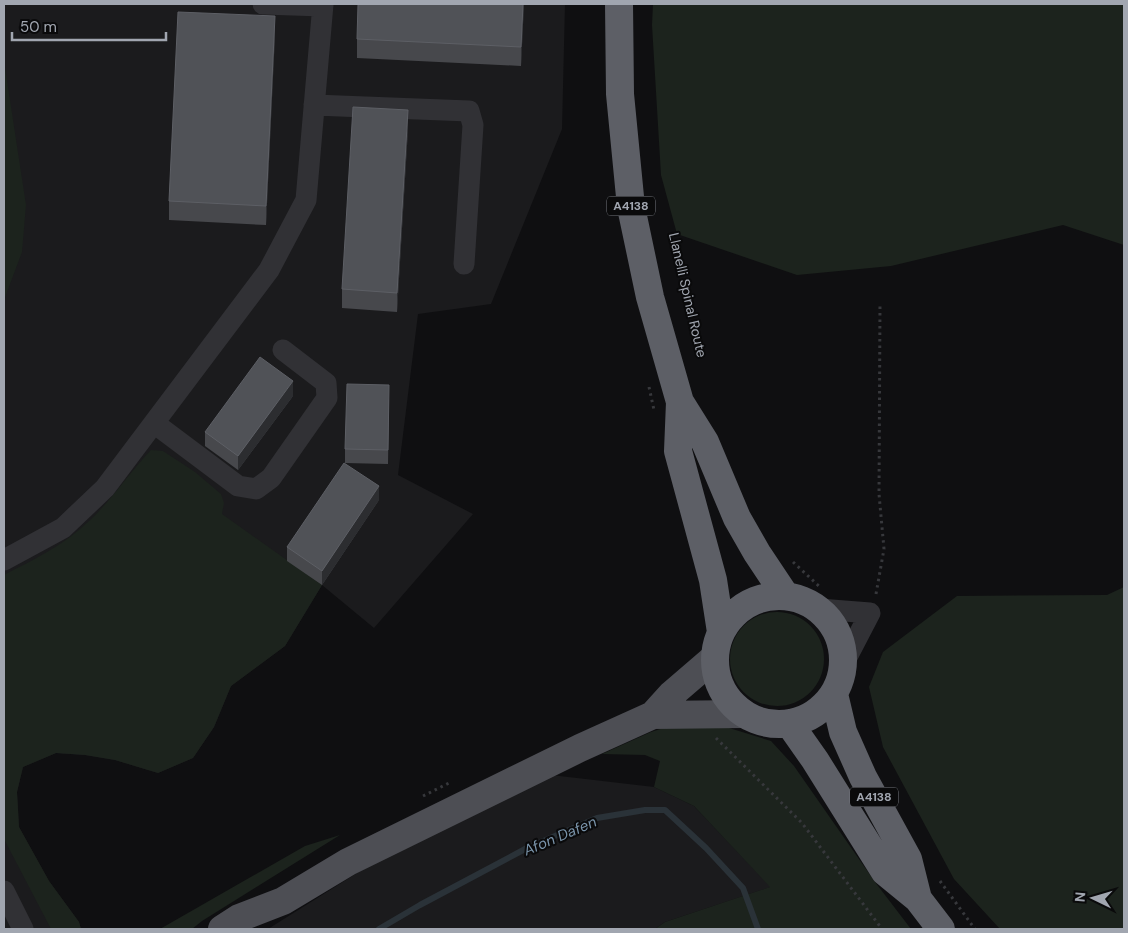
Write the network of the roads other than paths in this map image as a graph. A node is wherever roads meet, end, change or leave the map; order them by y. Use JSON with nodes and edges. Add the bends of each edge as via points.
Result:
{"nodes":[{"id":1,"x":263,"y":4,"type":"edge"},
{"id":2,"x":619,"y":4,"type":"edge"},
{"id":3,"x":323,"y":5,"type":"edge"},
{"id":4,"x":314,"y":105,"type":"junction"},
{"id":5,"x":464,"y":264,"type":"dead end"},
{"id":6,"x":282,"y":350,"type":"dead end"},
{"id":7,"x":680,"y":402,"type":"junction"},
{"id":8,"x":154,"y":423,"type":"junction"},
{"id":9,"x":4,"y":560,"type":"edge"},
{"id":10,"x":785,"y":595,"type":"junction"},
{"id":11,"x":832,"y":609,"type":"junction"},
{"id":12,"x":718,"y":644,"type":"junction"},
{"id":13,"x":844,"y":663,"type":"junction"},
{"id":14,"x":834,"y":694,"type":"junction"},
{"id":15,"x":744,"y":714,"type":"junction"},
{"id":16,"x":653,"y":716,"type":"junction"},
{"id":17,"x":789,"y":723,"type":"junction"},
{"id":18,"x":4,"y":891,"type":"edge"},
{"id":19,"x":918,"y":898,"type":"junction"},
{"id":20,"x":283,"y":901,"type":"junction"},
{"id":21,"x":23,"y":929,"type":"edge"},
{"id":22,"x":222,"y":929,"type":"edge"},
{"id":23,"x":259,"y":929,"type":"edge"},
{"id":24,"x":941,"y":929,"type":"edge"}],
"edges":[{"from":1,"to":3,"type":"lane"},
{"from":2,"to":7,"type":"highway","number":"A4138","via":[[620,94],[631,208],[650,297]]},
{"from":3,"to":4,"type":"lane"},
{"from":4,"to":5,"type":"lane","via":[[469,111],[473,125]]},
{"from":4,"to":8,"type":"lane","via":[[306,200],[269,270]]},
{"from":6,"to":8,"type":"lane","via":[[326,383],[327,398],[271,478],[256,489],[238,486]]},
{"from":7,"to":10,"type":"highway","number":"A4138","via":[[705,442],[737,518]]},
{"from":7,"to":12,"type":"highway","number":"A4138","via":[[678,451],[713,580]]},
{"from":8,"to":9,"type":"lane","via":[[105,488],[62,528]]},
{"from":10,"to":11,"type":"highway"},
{"from":10,"to":12,"type":"highway","via":[[765,596],[747,603],[732,616]]},
{"from":11,"to":13,"type":"highway","via":[[833,624],[842,642]]},
{"from":11,"to":13,"type":"lane","via":[[870,613]]},
{"from":12,"to":15,"type":"highway","via":[[718,679],[728,699]]},
{"from":12,"to":16,"type":"main road"},
{"from":13,"to":14,"type":"highway"},
{"from":14,"to":17,"type":"highway","via":[[822,708]]},
{"from":14,"to":19,"type":"highway","number":"A4138","via":[[843,732],[908,859]]},
{"from":15,"to":16,"type":"main road"},
{"from":15,"to":17,"type":"highway","via":[[758,721]]},
{"from":16,"to":20,"type":"main road","via":[[580,748],[348,862]]},
{"from":17,"to":19,"type":"highway","number":"A4138","via":[[885,872]]},
{"from":18,"to":21,"type":"lane"},
{"from":19,"to":24,"type":"highway","number":"A4138"},
{"from":20,"to":22,"type":"main road","via":[[239,918]]},
{"from":20,"to":23,"type":"main road"}]}
